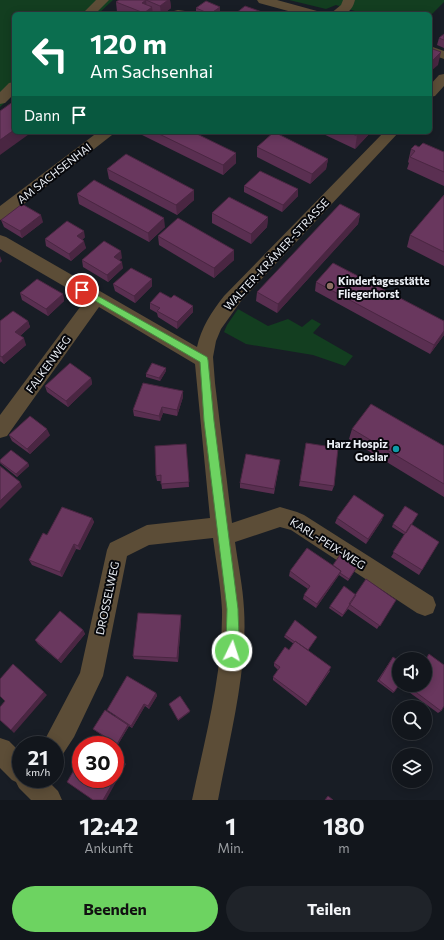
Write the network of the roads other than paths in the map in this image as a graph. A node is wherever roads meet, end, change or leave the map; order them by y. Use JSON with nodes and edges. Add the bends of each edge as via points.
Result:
{"nodes":[{"id":1,"x":103,"y":0,"type":"edge"},
{"id":2,"x":262,"y":0,"type":"edge"},
{"id":3,"x":349,"y":0,"type":"edge"},
{"id":4,"x":90,"y":12,"type":"edge"},
{"id":5,"x":291,"y":12,"type":"edge"},
{"id":6,"x":340,"y":12,"type":"edge"},
{"id":7,"x":432,"y":51,"type":"edge"},
{"id":8,"x":444,"y":55,"type":"edge"},
{"id":9,"x":444,"y":78,"type":"edge"},
{"id":10,"x":12,"y":88,"type":"edge"},
{"id":11,"x":432,"y":91,"type":"edge"},
{"id":12,"x":0,"y":100,"type":"edge"},
{"id":13,"x":104,"y":134,"type":"edge"},
{"id":14,"x":390,"y":134,"type":"edge"},
{"id":15,"x":0,"y":214,"type":"edge"},
{"id":16,"x":0,"y":241,"type":"edge"},
{"id":17,"x":96,"y":298,"type":"junction"},
{"id":18,"x":204,"y":360,"type":"junction"},
{"id":19,"x":0,"y":430,"type":"edge"},
{"id":20,"x":223,"y":531,"type":"junction"},
{"id":21,"x":425,"y":605,"type":"dead end"},
{"id":22,"x":60,"y":736,"type":"edge"},
{"id":23,"x":0,"y":750,"type":"edge"},
{"id":24,"x":12,"y":762,"type":"edge"},
{"id":25,"x":38,"y":788,"type":"edge"},
{"id":26,"x":49,"y":800,"type":"edge"},
{"id":27,"x":205,"y":800,"type":"edge"}],
"edges":[{"from":1,"to":4,"type":"street"},
{"from":2,"to":5,"type":"street"},
{"from":3,"to":6,"type":"street","via":[[347,7]]},
{"from":7,"to":8,"type":"street"},
{"from":9,"to":11,"type":"street"},
{"from":10,"to":12,"type":"street"},
{"from":13,"to":15,"type":"street","name":"AM SACHSENHAI"},
{"from":14,"to":18,"type":"street","name":"WALTER-KRÄMER-STRASSE","via":[[223,309],[206,342]]},
{"from":16,"to":17,"type":"street"},
{"from":17,"to":18,"type":"street"},
{"from":17,"to":19,"type":"street","name":"FALKENWEG"},
{"from":18,"to":20,"type":"street","name":"WALTER-KRÄMER-STRASSE"},
{"from":20,"to":21,"type":"street","name":"KARL-PEIX-WEG","via":[[237,532],[273,518],[289,518]]},
{"from":20,"to":22,"type":"street","name":"DROSSELWEG","via":[[147,536],[118,550],[92,676]]},
{"from":20,"to":27,"type":"street","name":"WALTER-KRÄMER-STRASSE","via":[[233,609],[233,636],[230,667]]},
{"from":23,"to":24,"type":"street"},
{"from":25,"to":26,"type":"street"}]}
